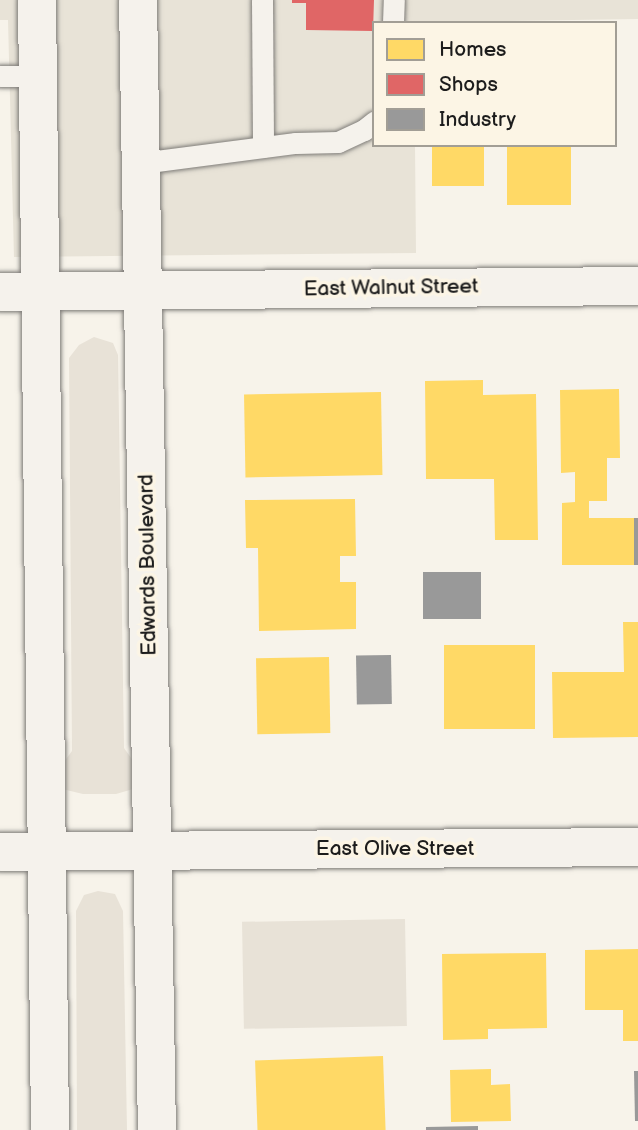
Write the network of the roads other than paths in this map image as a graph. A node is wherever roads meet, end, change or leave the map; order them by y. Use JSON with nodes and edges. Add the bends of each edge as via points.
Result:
{"nodes":[{"id":1,"x":37,"y":0,"type":"edge"},
{"id":2,"x":138,"y":0,"type":"edge"},
{"id":3,"x":262,"y":0,"type":"edge"},
{"id":4,"x":394,"y":0,"type":"edge"},
{"id":5,"x":393,"y":21,"type":"edge"},
{"id":6,"x":0,"y":76,"type":"edge"},
{"id":7,"x":38,"y":76,"type":"junction"},
{"id":8,"x":372,"y":123,"type":"edge"},
{"id":9,"x":263,"y":147,"type":"junction"},
{"id":10,"x":141,"y":163,"type":"junction"},
{"id":11,"x":638,"y":286,"type":"edge"},
{"id":12,"x":143,"y":291,"type":"junction"},
{"id":13,"x":0,"y":292,"type":"edge"},
{"id":14,"x":40,"y":292,"type":"junction"},
{"id":15,"x":638,"y":847,"type":"edge"},
{"id":16,"x":153,"y":850,"type":"junction"},
{"id":17,"x":0,"y":852,"type":"edge"},
{"id":18,"x":47,"y":852,"type":"junction"},
{"id":19,"x":50,"y":1130,"type":"edge"},
{"id":20,"x":157,"y":1130,"type":"edge"}],
"edges":[{"from":1,"to":7,"type":"street"},
{"from":2,"to":10,"type":"street","name":"Edwards Boulevard"},
{"from":3,"to":9,"type":"lane"},
{"from":4,"to":5,"type":"lane"},
{"from":6,"to":7,"type":"lane"},
{"from":7,"to":14,"type":"street"},
{"from":8,"to":9,"type":"lane","via":[[338,142]]},
{"from":9,"to":10,"type":"lane"},
{"from":10,"to":12,"type":"street","name":"Edwards Boulevard"},
{"from":11,"to":12,"type":"street","name":"East Walnut Street"},
{"from":12,"to":14,"type":"street","name":"East Walnut Street"},
{"from":12,"to":16,"type":"street","name":"Edwards Boulevard"},
{"from":13,"to":14,"type":"street","name":"East Walnut Street"},
{"from":14,"to":18,"type":"street"},
{"from":15,"to":16,"type":"street","name":"East Olive Street"},
{"from":16,"to":18,"type":"street","name":"East Olive Street"},
{"from":16,"to":20,"type":"street","name":"Edwards Boulevard"},
{"from":17,"to":18,"type":"street","name":"East Olive Street"},
{"from":18,"to":19,"type":"street"}]}
